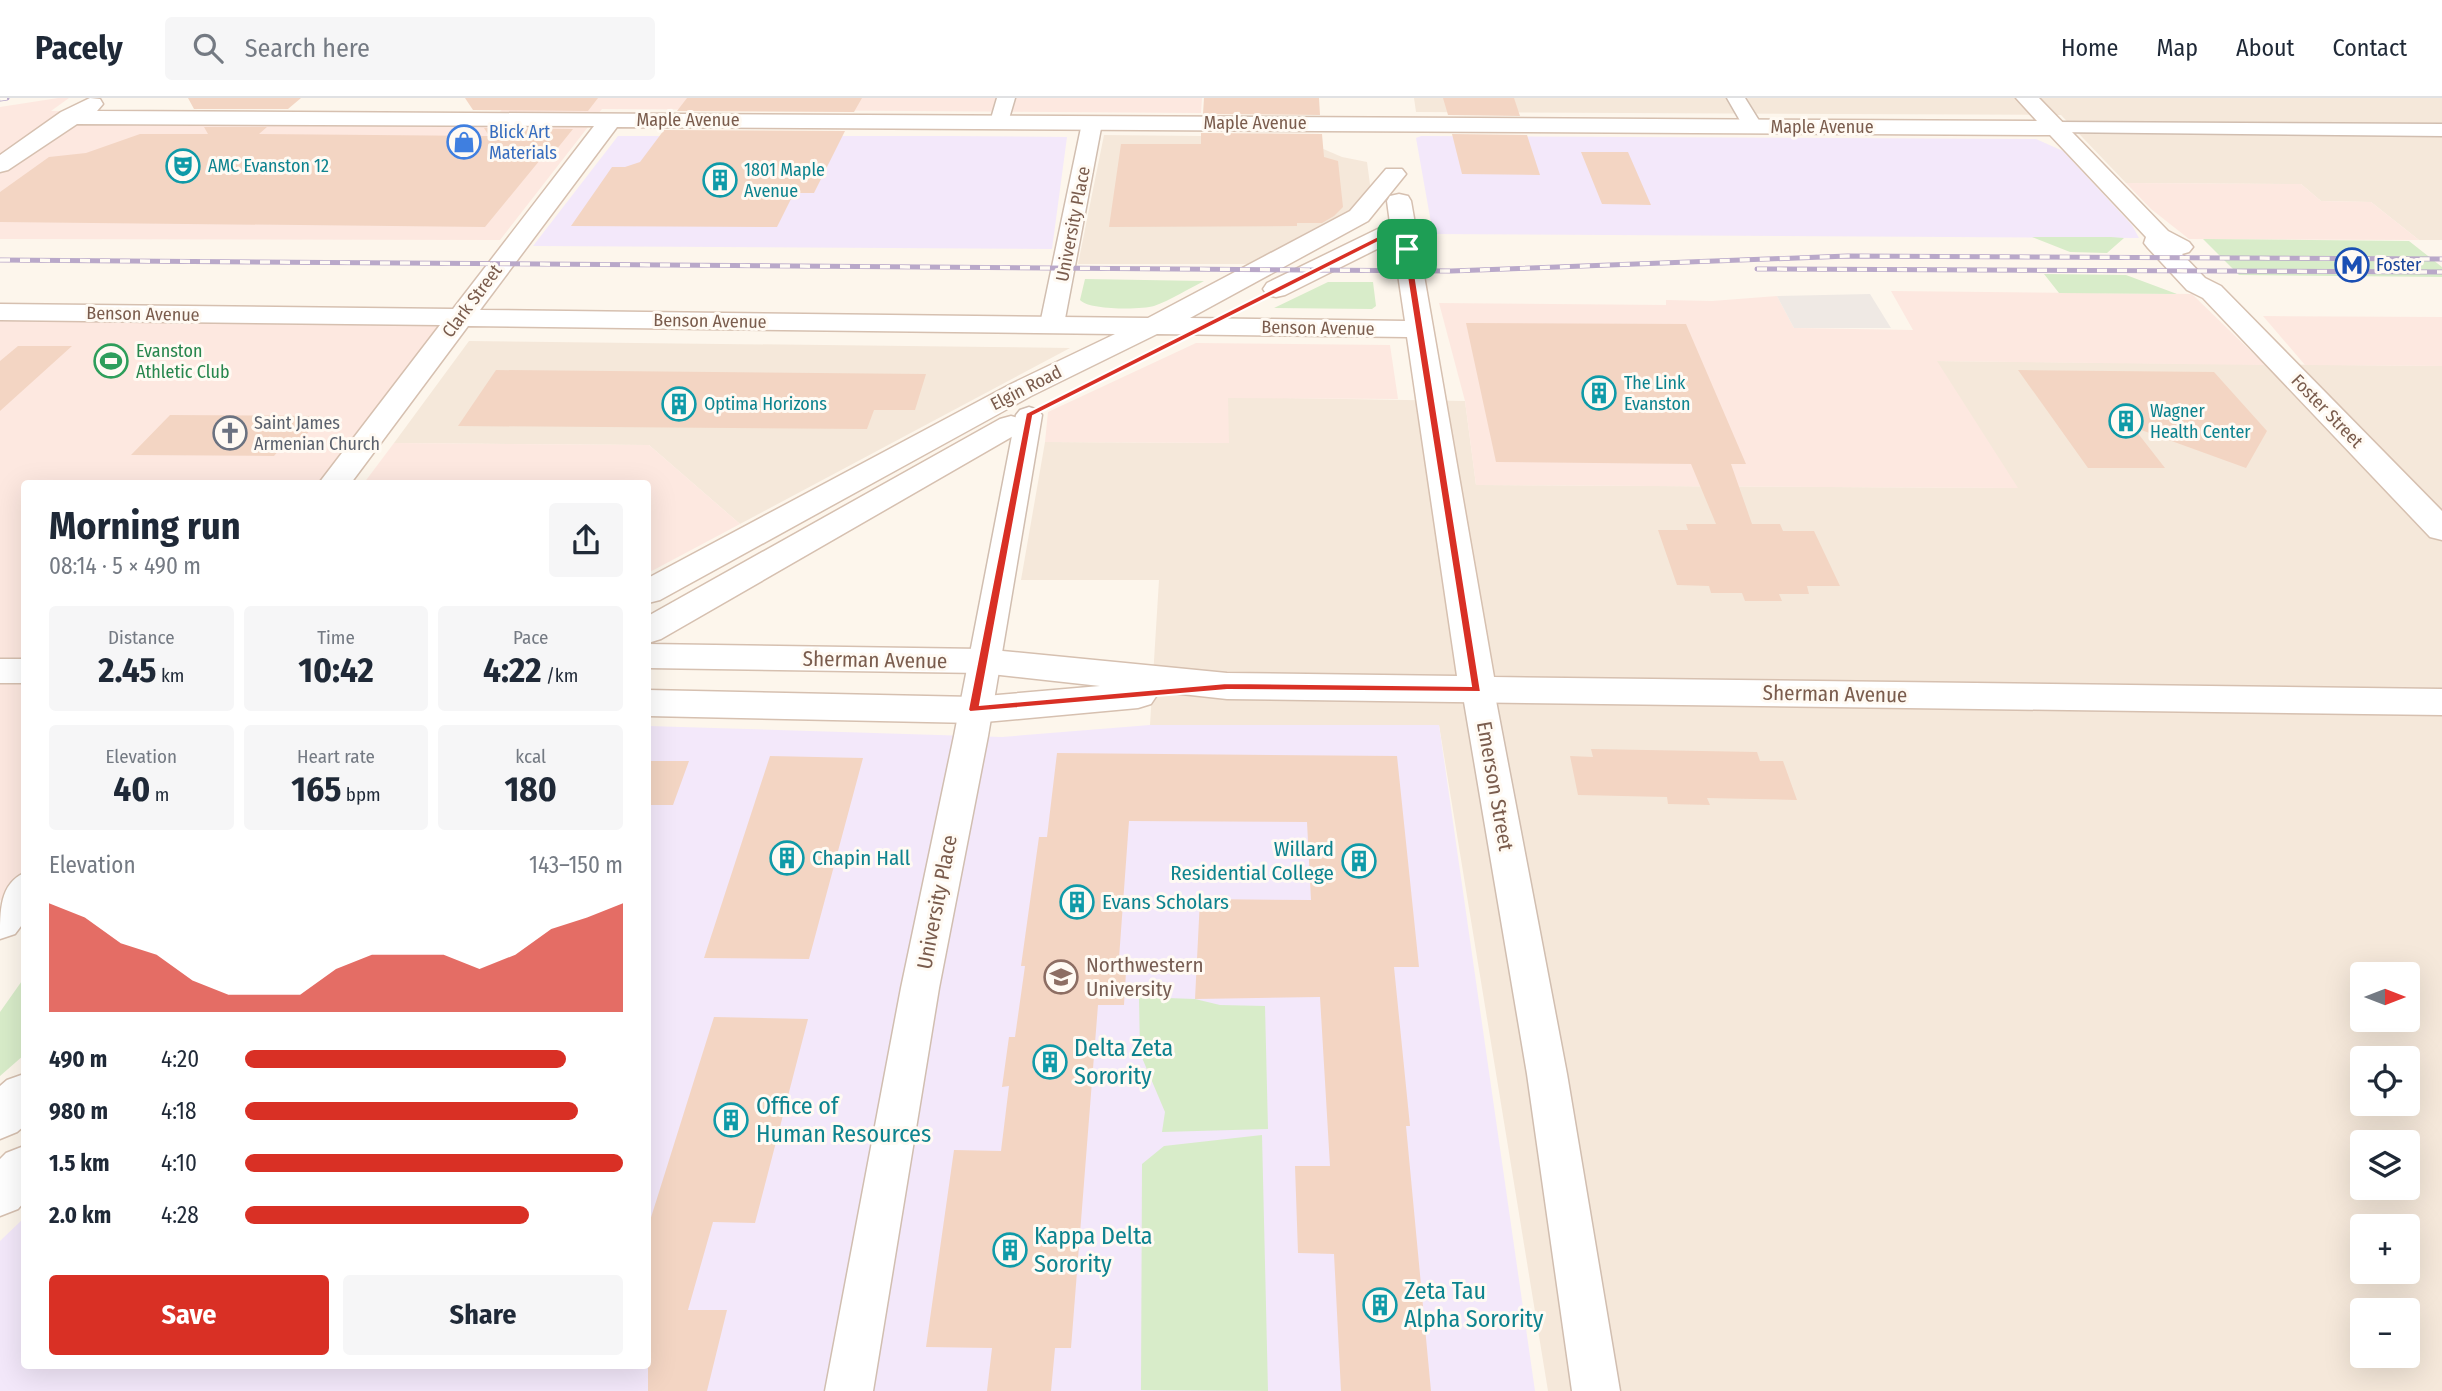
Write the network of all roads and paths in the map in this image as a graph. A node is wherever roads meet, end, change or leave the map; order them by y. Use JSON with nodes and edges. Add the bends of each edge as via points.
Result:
{"nodes":[{"id":1,"x":83,"y":98,"type":"edge"},
{"id":2,"x":102,"y":98,"type":"edge"},
{"id":3,"x":1006,"y":98,"type":"edge"},
{"id":4,"x":1736,"y":98,"type":"edge"},
{"id":5,"x":2028,"y":98,"type":"edge"},
{"id":6,"x":1385,"y":115,"type":"junction"},
{"id":7,"x":69,"y":117,"type":"junction"},
{"id":8,"x":611,"y":120,"type":"junction"},
{"id":9,"x":999,"y":122,"type":"junction"},
{"id":10,"x":1092,"y":123,"type":"junction"},
{"id":11,"x":1753,"y":127,"type":"junction"},
{"id":12,"x":2056,"y":128,"type":"junction"},
{"id":13,"x":2442,"y":130,"type":"edge"},
{"id":14,"x":0,"y":165,"type":"edge"},
{"id":15,"x":1394,"y":174,"type":"junction"},
{"id":16,"x":1403,"y":226,"type":"junction"},
{"id":17,"x":0,"y":312,"type":"edge"},
{"id":18,"x":460,"y":318,"type":"junction"},
{"id":19,"x":1052,"y":324,"type":"junction"},
{"id":20,"x":1152,"y":325,"type":"junction"},
{"id":21,"x":1203,"y":326,"type":"junction"},
{"id":22,"x":1419,"y":329,"type":"junction"},
{"id":23,"x":1029,"y":415,"type":"junction"},
{"id":24,"x":337,"y":480,"type":"edge"},
{"id":25,"x":2442,"y":530,"type":"edge"},
{"id":26,"x":651,"y":590,"type":"edge"},
{"id":27,"x":651,"y":629,"type":"edge"},
{"id":28,"x":651,"y":656,"type":"edge"},
{"id":29,"x":982,"y":661,"type":"junction"},
{"id":30,"x":0,"y":671,"type":"edge"},
{"id":31,"x":21,"y":671,"type":"edge"},
{"id":32,"x":1227,"y":687,"type":"junction"},
{"id":33,"x":1478,"y":690,"type":"junction"},
{"id":34,"x":2442,"y":702,"type":"edge"},
{"id":35,"x":651,"y":703,"type":"edge"},
{"id":36,"x":974,"y":710,"type":"junction"},
{"id":37,"x":21,"y":894,"type":"edge"},
{"id":38,"x":0,"y":922,"type":"edge"},
{"id":39,"x":21,"y":1098,"type":"edge"},
{"id":40,"x":0,"y":1117,"type":"edge"},
{"id":41,"x":21,"y":1173,"type":"edge"},
{"id":42,"x":0,"y":1192,"type":"edge"},
{"id":43,"x":849,"y":1391,"type":"edge"},
{"id":44,"x":1596,"y":1391,"type":"edge"}],
"edges":[{"from":1,"to":7,"type":"street"},
{"from":2,"to":7,"type":"street"},
{"from":3,"to":9,"type":"street"},
{"from":4,"to":11,"type":"street"},
{"from":5,"to":12,"type":"street","name":"Foster Street"},
{"from":6,"to":10,"type":"street","name":"Maple Avenue"},
{"from":6,"to":11,"type":"street","name":"Maple Avenue"},
{"from":6,"to":15,"type":"street","name":"Emerson Street"},
{"from":7,"to":8,"type":"street","name":"Maple Avenue"},
{"from":7,"to":14,"type":"street"},
{"from":8,"to":9,"type":"street","name":"Maple Avenue"},
{"from":8,"to":18,"type":"street","name":"Clark Street"},
{"from":9,"to":10,"type":"street","name":"Maple Avenue"},
{"from":10,"to":19,"type":"street","name":"University Place"},
{"from":11,"to":12,"type":"street","name":"Maple Avenue"},
{"from":12,"to":13,"type":"street","name":"Maple Avenue"},
{"from":12,"to":25,"type":"street","name":"Foster Street","via":[[2159,236],[2157,243],[2196,284],[2212,292]]},
{"from":15,"to":16,"type":"street","name":"Emerson Street"},
{"from":15,"to":20,"type":"street","name":"Elgin Road","via":[[1360,216]]},
{"from":16,"to":21,"type":"street","name":"Elgin Road"},
{"from":16,"to":22,"type":"street","name":"Emerson Street"},
{"from":17,"to":18,"type":"street","name":"Benson Avenue"},
{"from":18,"to":19,"type":"street","name":"Benson Avenue"},
{"from":18,"to":24,"type":"street","name":"Clark Street"},
{"from":19,"to":20,"type":"street","name":"Benson Avenue"},
{"from":20,"to":21,"type":"street","name":"Benson Avenue"},
{"from":20,"to":26,"type":"street","name":"Elgin Road","via":[[1009,396]]},
{"from":21,"to":22,"type":"street","name":"Benson Avenue"},
{"from":21,"to":23,"type":"street","name":"Elgin Road"},
{"from":22,"to":33,"type":"street","name":"Emerson Street"},
{"from":23,"to":27,"type":"street","name":"Elgin Road"},
{"from":23,"to":29,"type":"street","name":"University Place"},
{"from":28,"to":29,"type":"street","name":"Sherman Avenue"},
{"from":29,"to":32,"type":"street","name":"Sherman Avenue"},
{"from":29,"to":36,"type":"street","name":"University Place"},
{"from":30,"to":31,"type":"street"},
{"from":32,"to":33,"type":"street","name":"Sherman Avenue"},
{"from":32,"to":36,"type":"street","name":"Sherman Avenue"},
{"from":33,"to":34,"type":"street","name":"Sherman Avenue"},
{"from":33,"to":44,"type":"street","name":"Emerson Street","via":[[1547,1074]]},
{"from":35,"to":36,"type":"street","name":"Sherman Avenue"},
{"from":36,"to":43,"type":"street","name":"University Place"},
{"from":37,"to":38,"type":"street"},
{"from":39,"to":40,"type":"street"},
{"from":41,"to":42,"type":"street"}]}
